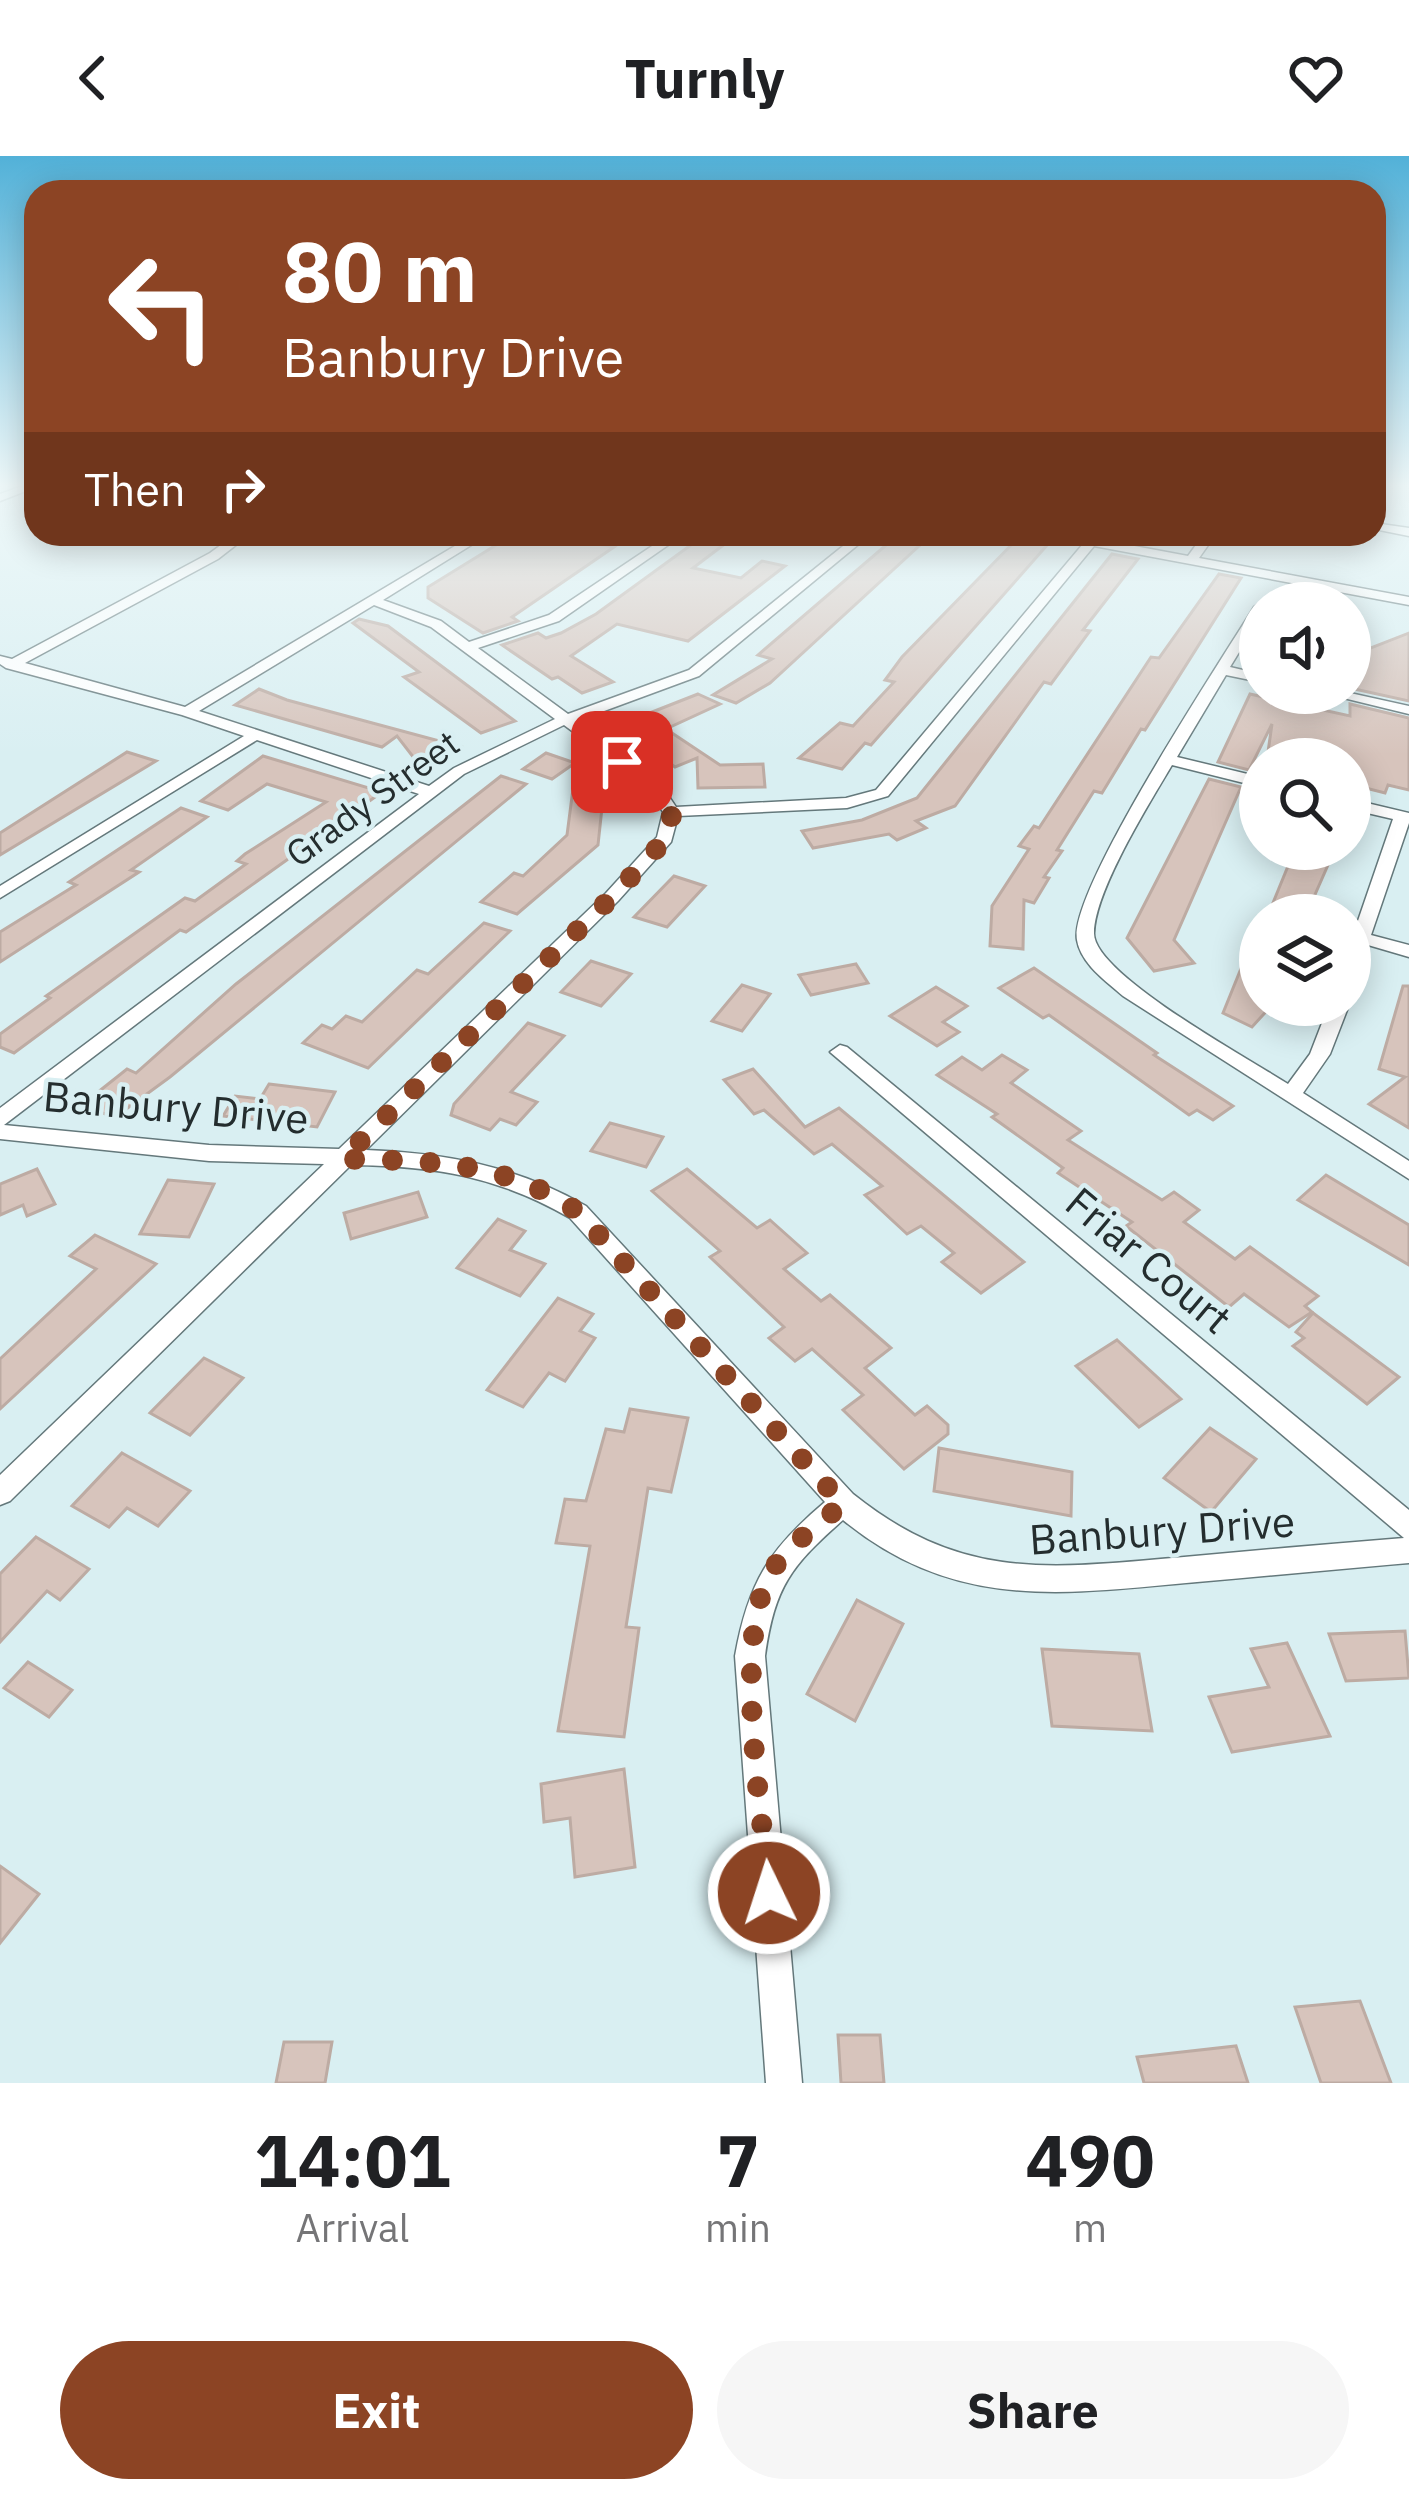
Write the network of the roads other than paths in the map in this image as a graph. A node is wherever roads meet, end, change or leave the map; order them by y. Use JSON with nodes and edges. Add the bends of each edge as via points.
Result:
{"nodes":[{"id":1,"x":176,"y":576,"type":"edge"},
{"id":2,"x":412,"y":576,"type":"edge"},
{"id":3,"x":616,"y":576,"type":"edge"},
{"id":4,"x":813,"y":576,"type":"edge"},
{"id":5,"x":1064,"y":576,"type":"edge"},
{"id":6,"x":1278,"y":576,"type":"joint"},
{"id":7,"x":1274,"y":582,"type":"edge"},
{"id":8,"x":372,"y":600,"type":"junction"},
{"id":9,"x":1409,"y":601,"type":"edge"},
{"id":10,"x":1239,"y":643,"type":"edge"},
{"id":11,"x":468,"y":646,"type":"junction"},
{"id":12,"x":4,"y":665,"type":"edge"},
{"id":13,"x":1223,"y":670,"type":"junction"},
{"id":14,"x":1239,"y":673,"type":"edge"},
{"id":15,"x":1371,"y":702,"type":"edge"},
{"id":16,"x":1409,"y":710,"type":"edge"},
{"id":17,"x":187,"y":712,"type":"junction"},
{"id":18,"x":562,"y":721,"type":"junction"},
{"id":19,"x":252,"y":737,"type":"junction"},
{"id":20,"x":1170,"y":760,"type":"junction"},
{"id":21,"x":1239,"y":777,"type":"edge"},
{"id":22,"x":430,"y":792,"type":"junction"},
{"id":23,"x":1371,"y":809,"type":"edge"},
{"id":24,"x":671,"y":812,"type":"junction"},
{"id":25,"x":1406,"y":818,"type":"edge"},
{"id":26,"x":0,"y":893,"type":"edge"},
{"id":27,"x":1371,"y":911,"type":"edge"},
{"id":28,"x":1371,"y":941,"type":"edge"},
{"id":29,"x":1409,"y":951,"type":"edge"},
{"id":30,"x":1332,"y":1026,"type":"edge"},
{"id":31,"x":840,"y":1052,"type":"dead end"},
{"id":32,"x":1289,"y":1095,"type":"junction"},
{"id":33,"x":0,"y":1119,"type":"edge"},
{"id":34,"x":0,"y":1132,"type":"edge"},
{"id":35,"x":342,"y":1159,"type":"junction"},
{"id":36,"x":1409,"y":1171,"type":"edge"},
{"id":37,"x":0,"y":1493,"type":"edge"},
{"id":38,"x":843,"y":1504,"type":"junction"},
{"id":39,"x":1409,"y":1526,"type":"edge"},
{"id":40,"x":1409,"y":1550,"type":"edge"},
{"id":41,"x":784,"y":2083,"type":"edge"}],
"edges":[{"from":1,"to":12,"type":"street"},
{"from":2,"to":8,"type":"street"},
{"from":3,"to":11,"type":"street","via":[[554,618]]},
{"from":4,"to":18,"type":"street","name":"Grady Street","via":[[694,673]]},
{"from":5,"to":24,"type":"street","via":[[882,793],[847,803]]},
{"from":6,"to":7,"type":"street"},
{"from":6,"to":9,"type":"street"},
{"from":8,"to":11,"type":"street","via":[[419,615]]},
{"from":8,"to":17,"type":"street"},
{"from":10,"to":13,"type":"street"},
{"from":11,"to":18,"type":"street"},
{"from":12,"to":17,"type":"street"},
{"from":13,"to":14,"type":"street"},
{"from":13,"to":20,"type":"street"},
{"from":15,"to":16,"type":"street"},
{"from":17,"to":19,"type":"street"},
{"from":18,"to":22,"type":"street","name":"Grady Street"},
{"from":18,"to":24,"type":"street","via":[[652,783]]},
{"from":19,"to":22,"type":"street"},
{"from":19,"to":26,"type":"street"},
{"from":20,"to":21,"type":"street"},
{"from":20,"to":32,"type":"street","via":[[1090,902],[1087,946],[1130,992]]},
{"from":22,"to":33,"type":"street","name":"Grady Street"},
{"from":23,"to":25,"type":"street"},
{"from":24,"to":35,"type":"street","via":[[665,838],[627,882]]},
{"from":25,"to":27,"type":"street"},
{"from":28,"to":29,"type":"street"},
{"from":30,"to":32,"type":"street","via":[[1309,1079]]},
{"from":31,"to":39,"type":"street","name":"Friar Court"},
{"from":32,"to":36,"type":"street"},
{"from":34,"to":35,"type":"street","name":"Banbury Drive"},
{"from":35,"to":37,"type":"street"},
{"from":35,"to":38,"type":"street","name":"Banbury Drive","via":[[475,1166],[567,1204]]},
{"from":38,"to":40,"type":"street","name":"Banbury Drive","via":[[903,1546],[1022,1582]]},
{"from":38,"to":41,"type":"street","via":[[774,1568],[757,1605],[750,1656]]}]}
